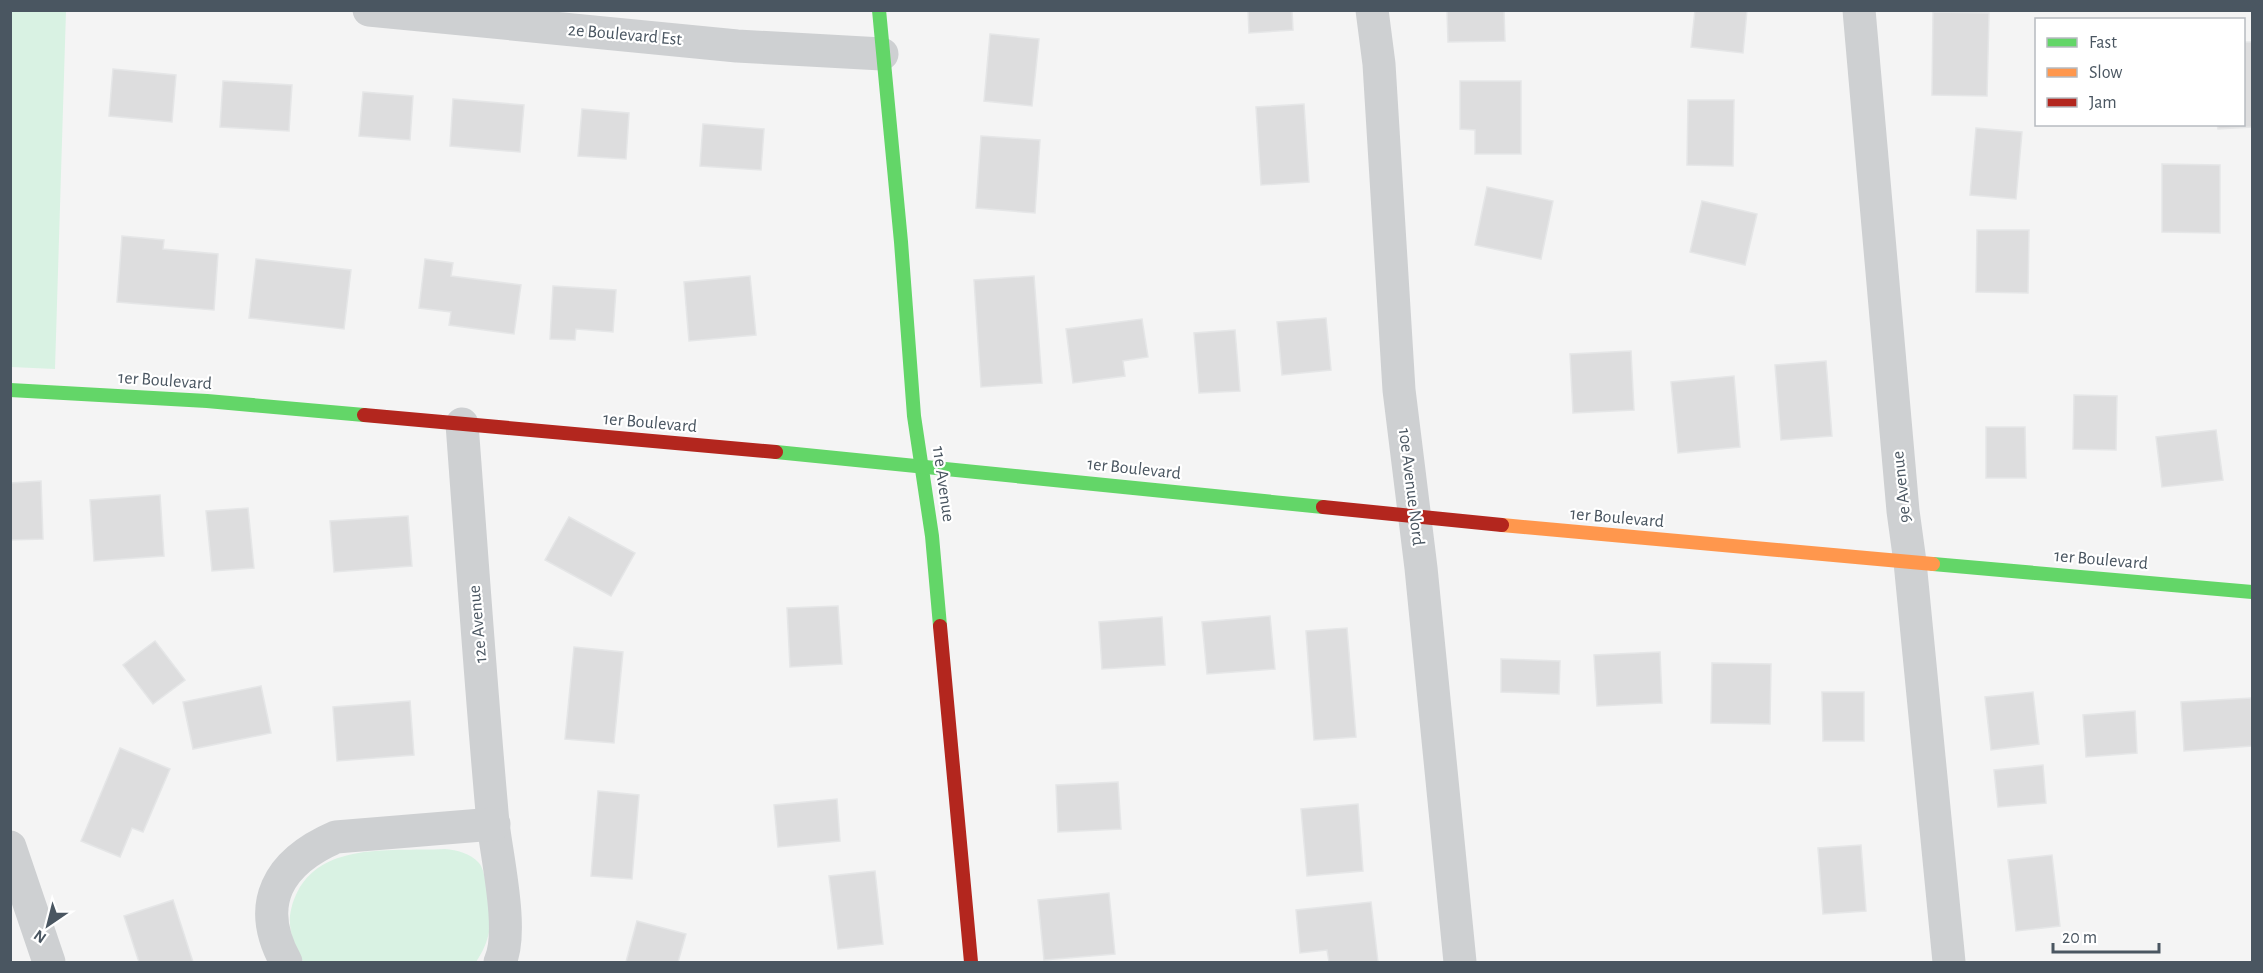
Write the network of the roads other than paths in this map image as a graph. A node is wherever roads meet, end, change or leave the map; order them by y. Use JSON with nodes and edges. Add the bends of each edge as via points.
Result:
{"nodes":[{"id":1,"x":369,"y":10,"type":"edge"},
{"id":2,"x":879,"y":10,"type":"edge"},
{"id":3,"x":1372,"y":10,"type":"edge"},
{"id":4,"x":1859,"y":10,"type":"edge"},
{"id":5,"x":882,"y":54,"type":"junction"},
{"id":6,"x":10,"y":390,"type":"edge"},
{"id":7,"x":462,"y":424,"type":"junction"},
{"id":8,"x":922,"y":466,"type":"junction"},
{"id":9,"x":1413,"y":515,"type":"junction"},
{"id":10,"x":1910,"y":562,"type":"junction"},
{"id":11,"x":2253,"y":592,"type":"edge"},
{"id":12,"x":494,"y":824,"type":"junction"},
{"id":13,"x":10,"y":847,"type":"edge"},
{"id":14,"x":49,"y":963,"type":"edge"},
{"id":15,"x":286,"y":963,"type":"edge"},
{"id":16,"x":500,"y":963,"type":"edge"},
{"id":17,"x":971,"y":963,"type":"edge"},
{"id":18,"x":1460,"y":963,"type":"edge"},
{"id":19,"x":1949,"y":963,"type":"edge"}],
"edges":[{"from":1,"to":5,"type":"street","name":"2e Boulevard Est","via":[[737,45]]},
{"from":2,"to":5,"type":"street","name":"11e Avenue"},
{"from":3,"to":9,"type":"street","name":"10e Avenue Nord","via":[[1399,390]]},
{"from":4,"to":10,"type":"street","name":"9e Avenue"},
{"from":5,"to":8,"type":"street","name":"11e Avenue","via":[[914,416]]},
{"from":6,"to":7,"type":"street","name":"1er Boulevard","via":[[207,401]]},
{"from":7,"to":8,"type":"street","name":"1er Boulevard"},
{"from":7,"to":12,"type":"street","name":"12e Avenue"},
{"from":8,"to":9,"type":"street","name":"1er Boulevard"},
{"from":8,"to":17,"type":"street","name":"11e Avenue","via":[[932,536]]},
{"from":9,"to":10,"type":"street","name":"1er Boulevard"},
{"from":9,"to":18,"type":"street","name":"10e Avenue Nord"},
{"from":10,"to":11,"type":"street","name":"1er Boulevard"},
{"from":10,"to":19,"type":"street","name":"9e Avenue"},
{"from":12,"to":15,"type":"street","via":[[336,837],[314,847],[282,877],[274,896],[271,918],[277,946]]},
{"from":12,"to":16,"type":"street","name":"12e Avenue","via":[[505,936]]},
{"from":13,"to":14,"type":"street"}]}
